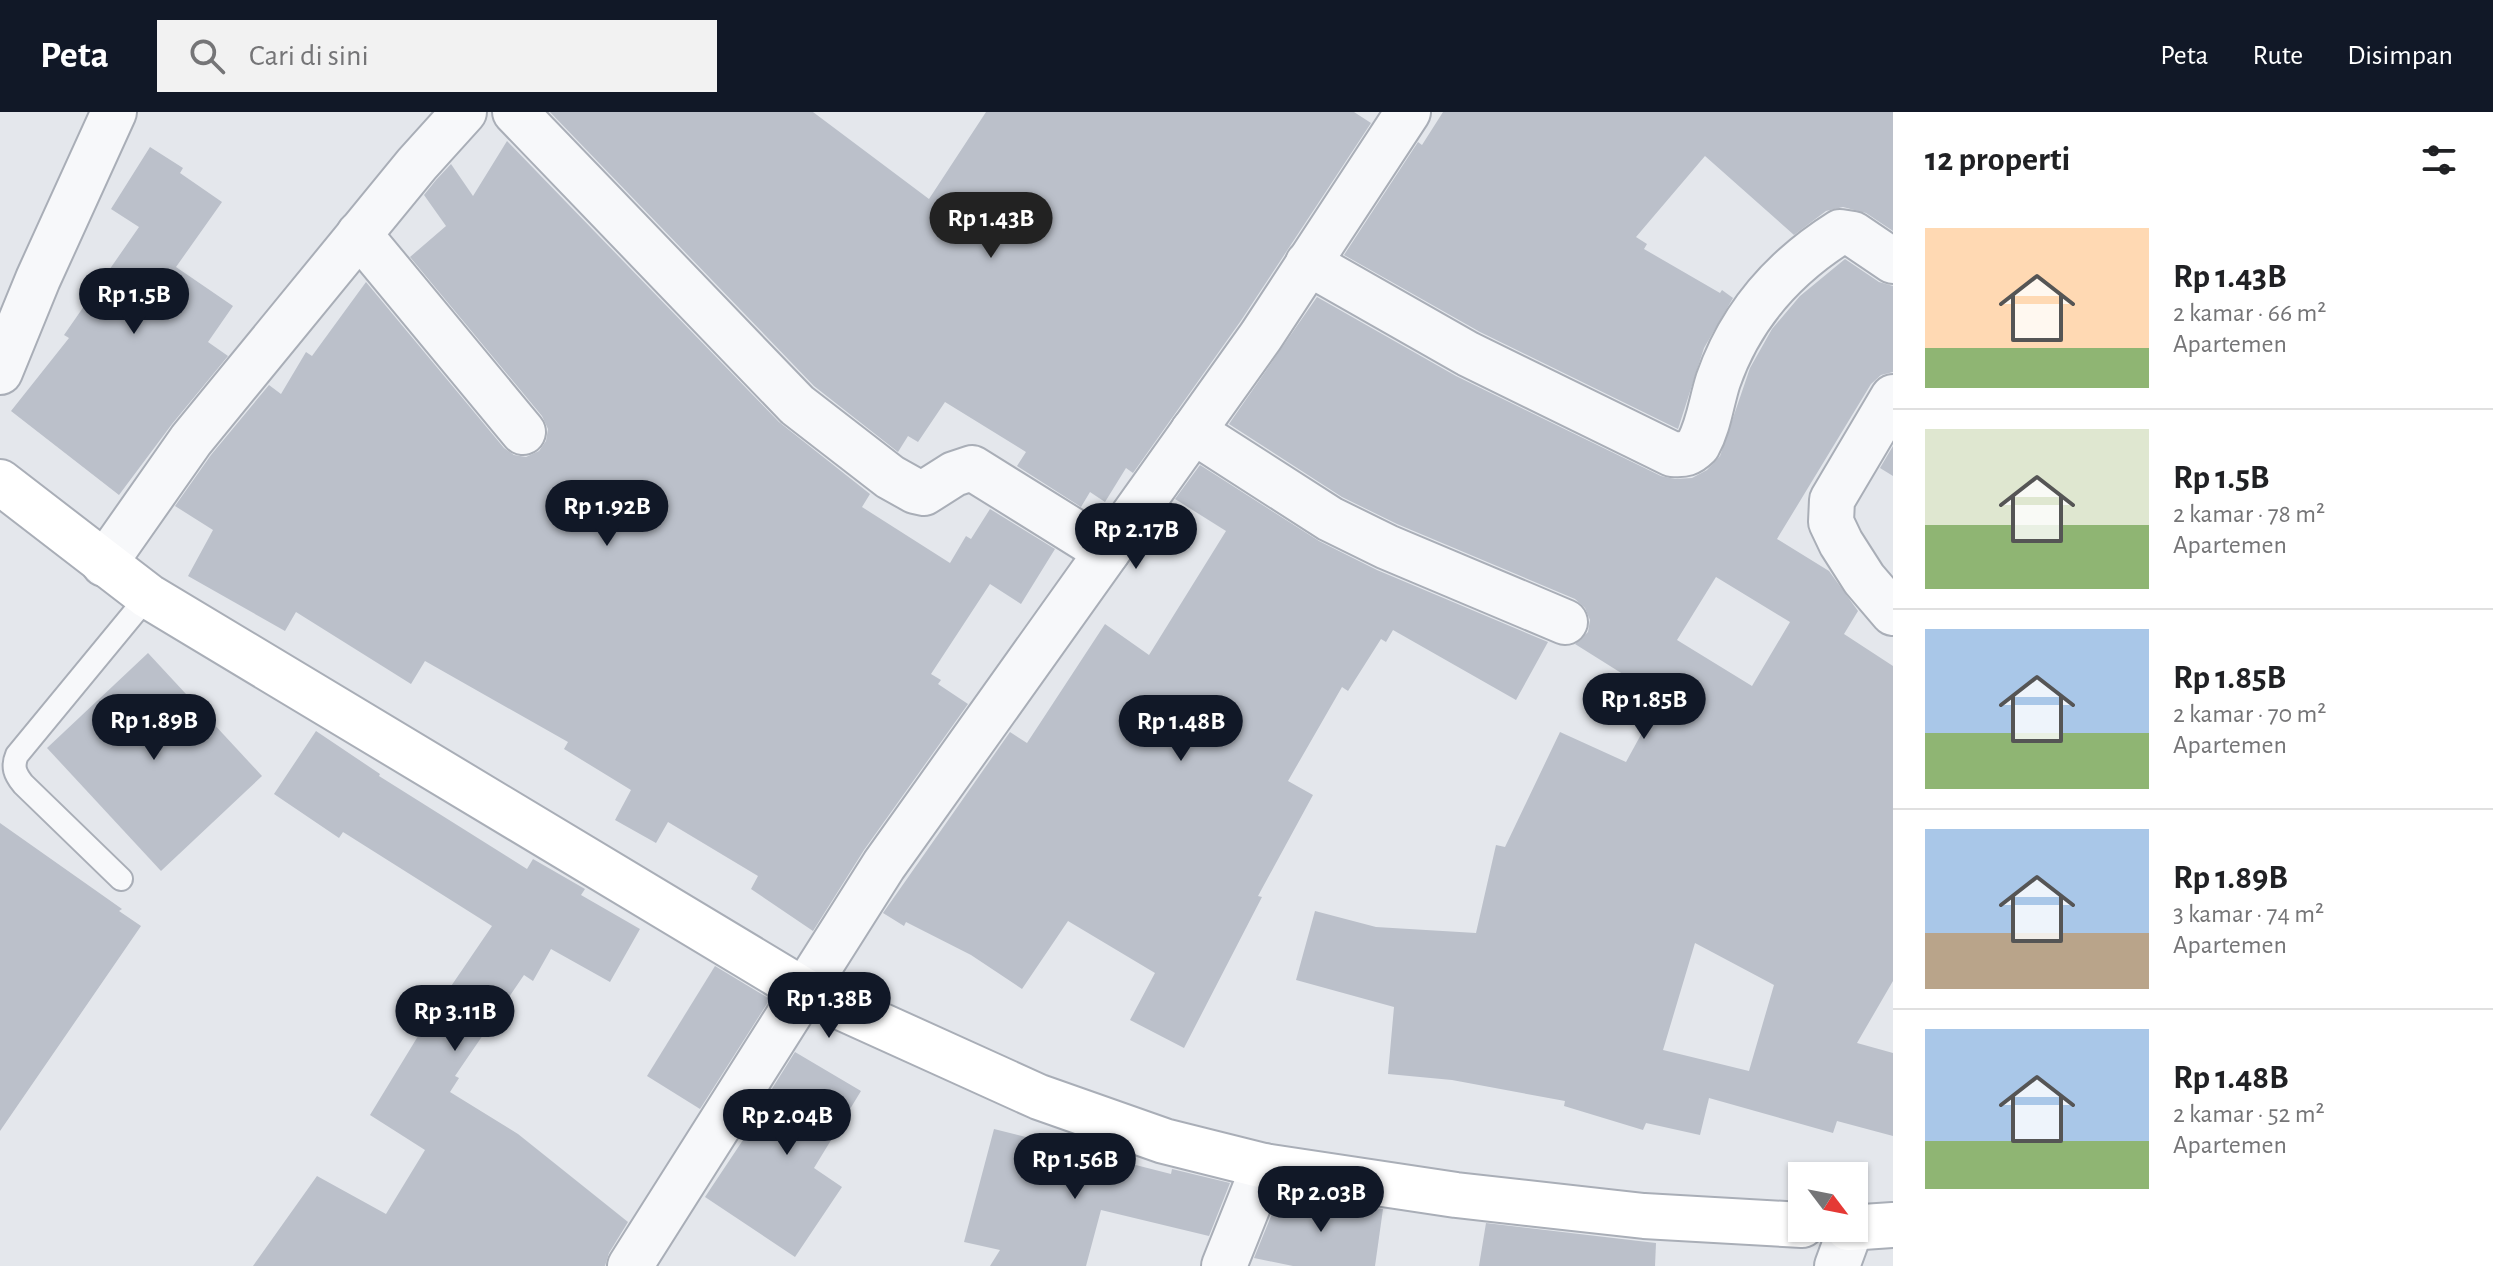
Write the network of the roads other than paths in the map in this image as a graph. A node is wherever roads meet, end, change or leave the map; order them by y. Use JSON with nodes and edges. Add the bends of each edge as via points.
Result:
{"nodes":[{"id":1,"x":114,"y":112,"type":"edge"},
{"id":2,"x":464,"y":112,"type":"edge"},
{"id":3,"x":515,"y":112,"type":"edge"},
{"id":4,"x":1408,"y":112,"type":"edge"},
{"id":5,"x":359,"y":234,"type":"junction"},
{"id":6,"x":1893,"y":261,"type":"edge"},
{"id":7,"x":1308,"y":263,"type":"junction"},
{"id":8,"x":0,"y":372,"type":"edge"},
{"id":9,"x":1893,"y":397,"type":"edge"},
{"id":10,"x":1193,"y":431,"type":"junction"},
{"id":11,"x":523,"y":432,"type":"dead end"},
{"id":12,"x":0,"y":482,"type":"edge"},
{"id":13,"x":1107,"y":552,"type":"junction"},
{"id":14,"x":104,"y":564,"type":"junction"},
{"id":15,"x":148,"y":596,"type":"junction"},
{"id":16,"x":1893,"y":613,"type":"edge"},
{"id":17,"x":1565,"y":622,"type":"dead end"},
{"id":18,"x":121,"y":879,"type":"dead end"},
{"id":19,"x":805,"y":991,"type":"junction"},
{"id":20,"x":1264,"y":1166,"type":"junction"},
{"id":21,"x":1788,"y":1224,"type":"edge"},
{"id":22,"x":1893,"y":1225,"type":"edge"},
{"id":23,"x":1868,"y":1227,"type":"edge"},
{"id":24,"x":1845,"y":1242,"type":"edge"},
{"id":25,"x":630,"y":1266,"type":"edge"},
{"id":26,"x":1224,"y":1266,"type":"edge"},
{"id":27,"x":1837,"y":1266,"type":"edge"}],
"edges":[{"from":1,"to":8,"type":"street"},
{"from":2,"to":5,"type":"street"},
{"from":3,"to":13,"type":"street","via":[[797,405],[890,477],[924,493],[972,468]]},
{"from":4,"to":7,"type":"street"},
{"from":5,"to":11,"type":"street"},
{"from":5,"to":14,"type":"street","via":[[191,440]]},
{"from":6,"to":7,"type":"street","via":[[1853,234],[1840,232],[1783,274],[1750,315],[1730,352],[1698,445],[1681,455],[1468,354]]},
{"from":7,"to":10,"type":"street"},
{"from":9,"to":16,"type":"street","via":[[1832,500],[1831,522],[1864,579]]},
{"from":10,"to":13,"type":"street"},
{"from":10,"to":17,"type":"street","via":[[1330,519]]},
{"from":12,"to":14,"type":"street"},
{"from":13,"to":19,"type":"street","via":[[884,865]]},
{"from":14,"to":15,"type":"street"},
{"from":15,"to":18,"type":"lane","via":[[14,765],[23,784]]},
{"from":15,"to":19,"type":"street"},
{"from":19,"to":20,"type":"street","via":[[1039,1097],[1164,1141]]},
{"from":19,"to":25,"type":"street"},
{"from":20,"to":21,"type":"street","via":[[1456,1195]]},
{"from":20,"to":26,"type":"street"},
{"from":22,"to":23,"type":"street"},
{"from":24,"to":27,"type":"street"}]}
